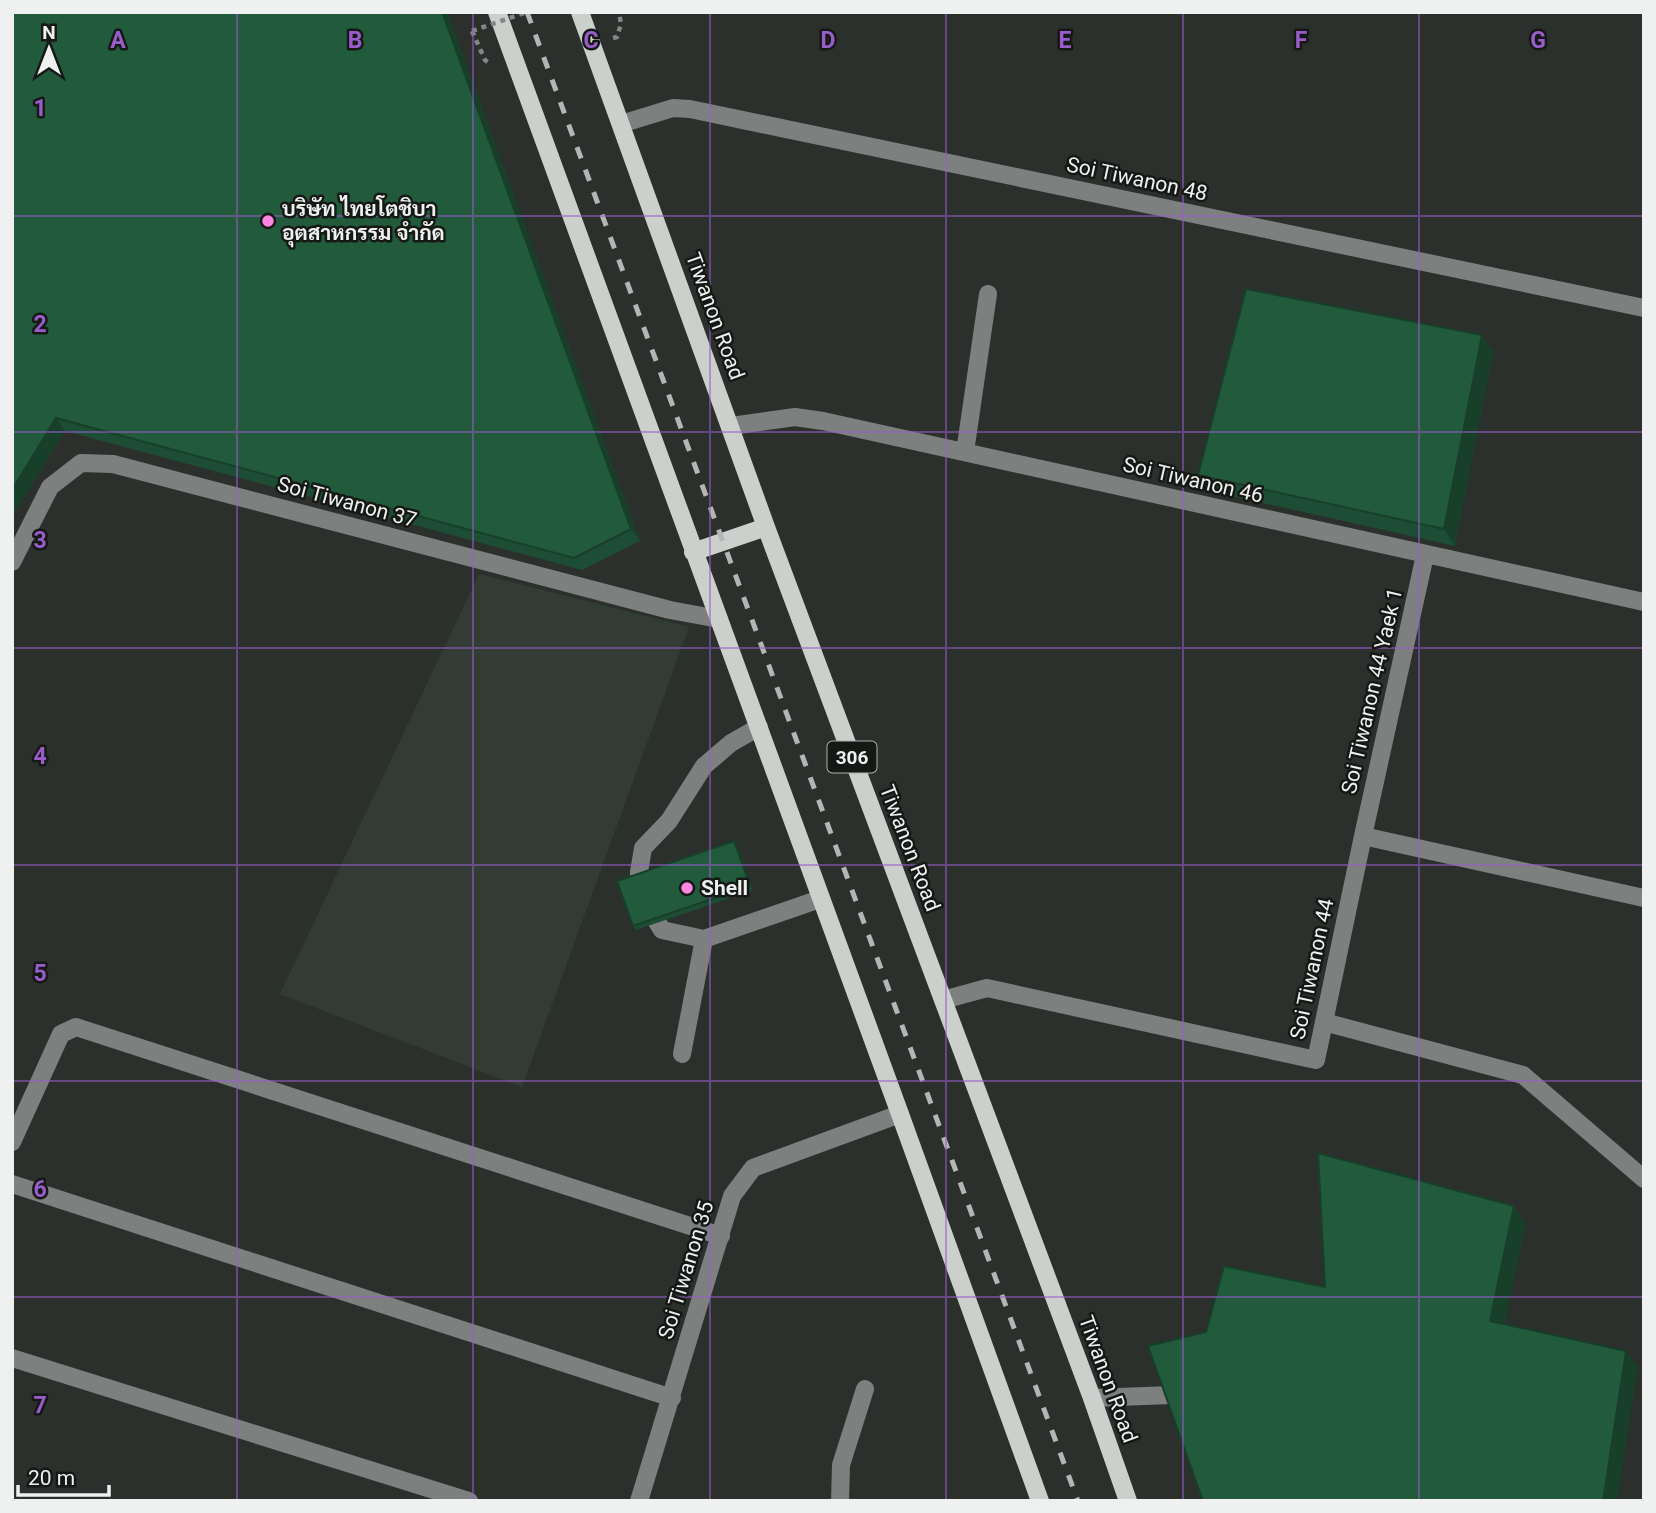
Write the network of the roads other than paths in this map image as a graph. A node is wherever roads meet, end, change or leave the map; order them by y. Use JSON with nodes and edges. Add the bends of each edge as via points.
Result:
{"nodes":[{"id":1,"x":497,"y":12,"type":"edge"},
{"id":2,"x":580,"y":12,"type":"edge"},
{"id":3,"x":621,"y":124,"type":"junction"},
{"id":4,"x":988,"y":294,"type":"dead end"},
{"id":5,"x":1644,"y":309,"type":"edge"},
{"id":6,"x":731,"y":426,"type":"junction"},
{"id":7,"x":965,"y":452,"type":"junction"},
{"id":8,"x":766,"y":527,"type":"junction"},
{"id":9,"x":693,"y":552,"type":"junction"},
{"id":10,"x":1425,"y":555,"type":"junction"},
{"id":11,"x":12,"y":562,"type":"edge"},
{"id":12,"x":1644,"y":601,"type":"edge"},
{"id":13,"x":719,"y":619,"type":"junction"},
{"id":14,"x":759,"y":727,"type":"junction"},
{"id":15,"x":1363,"y":836,"type":"junction"},
{"id":16,"x":1644,"y":898,"type":"edge"},
{"id":17,"x":820,"y":899,"type":"junction"},
{"id":18,"x":704,"y":939,"type":"junction"},
{"id":19,"x":943,"y":1000,"type":"junction"},
{"id":20,"x":1324,"y":1022,"type":"junction"},
{"id":21,"x":682,"y":1054,"type":"dead end"},
{"id":22,"x":900,"y":1114,"type":"junction"},
{"id":23,"x":12,"y":1142,"type":"edge"},
{"id":24,"x":1644,"y":1179,"type":"edge"},
{"id":25,"x":12,"y":1184,"type":"edge"},
{"id":26,"x":721,"y":1236,"type":"junction"},
{"id":27,"x":12,"y":1358,"type":"edge"},
{"id":28,"x":865,"y":1389,"type":"dead end"},
{"id":29,"x":1171,"y":1395,"type":"edge"},
{"id":30,"x":672,"y":1398,"type":"junction"},
{"id":31,"x":1092,"y":1398,"type":"junction"},
{"id":32,"x":469,"y":1501,"type":"edge"},
{"id":33,"x":639,"y":1501,"type":"edge"},
{"id":34,"x":840,"y":1501,"type":"edge"},
{"id":35,"x":1040,"y":1501,"type":"edge"},
{"id":36,"x":1128,"y":1501,"type":"edge"}],
"edges":[{"from":1,"to":9,"type":"main road"},
{"from":2,"to":3,"type":"main road","name":"Tiwanon Road","number":"306"},
{"from":3,"to":5,"type":"street","name":"Soi Tiwanon 48","via":[[673,108],[690,109]]},
{"from":3,"to":6,"type":"main road","name":"Tiwanon Road","number":"306"},
{"from":4,"to":7,"type":"street"},
{"from":6,"to":7,"type":"street","name":"Soi Tiwanon 46","via":[[795,417]]},
{"from":6,"to":8,"type":"main road","name":"Tiwanon Road","number":"306"},
{"from":7,"to":10,"type":"street","name":"Soi Tiwanon 46"},
{"from":8,"to":9,"type":"main road"},
{"from":8,"to":19,"type":"main road","name":"Tiwanon Road","number":"306"},
{"from":9,"to":13,"type":"main road"},
{"from":10,"to":12,"type":"street","name":"Soi Tiwanon 46"},
{"from":10,"to":15,"type":"street","name":"Soi Tiwanon 44 Yaek 1"},
{"from":11,"to":13,"type":"street","name":"Soi Tiwanon 37","via":[[50,487],[82,463],[113,464]]},
{"from":13,"to":14,"type":"main road"},
{"from":14,"to":17,"type":"main road"},
{"from":14,"to":18,"type":"street","via":[[704,766],[669,821],[643,848],[639,892],[662,930]]},
{"from":15,"to":16,"type":"street"},
{"from":15,"to":20,"type":"street","name":"Soi Tiwanon 44"},
{"from":17,"to":18,"type":"street"},
{"from":17,"to":22,"type":"main road"},
{"from":18,"to":21,"type":"street"},
{"from":19,"to":20,"type":"street","name":"Soi Tiwanon 44","via":[[988,988],[1316,1060]]},
{"from":19,"to":31,"type":"main road","name":"Tiwanon Road","number":"306"},
{"from":20,"to":24,"type":"street","via":[[1523,1075]]},
{"from":22,"to":26,"type":"street","name":"Soi Tiwanon 35","via":[[753,1168],[732,1196]]},
{"from":22,"to":35,"type":"main road"},
{"from":23,"to":26,"type":"street","via":[[61,1034],[76,1027]]},
{"from":25,"to":30,"type":"street"},
{"from":26,"to":30,"type":"street","name":"Soi Tiwanon 35"},
{"from":27,"to":32,"type":"street"},
{"from":28,"to":34,"type":"street","via":[[841,1465]]},
{"from":29,"to":31,"type":"street"},
{"from":30,"to":33,"type":"street","name":"Soi Tiwanon 35"},
{"from":31,"to":36,"type":"main road","name":"Tiwanon Road","number":"306"}]}
